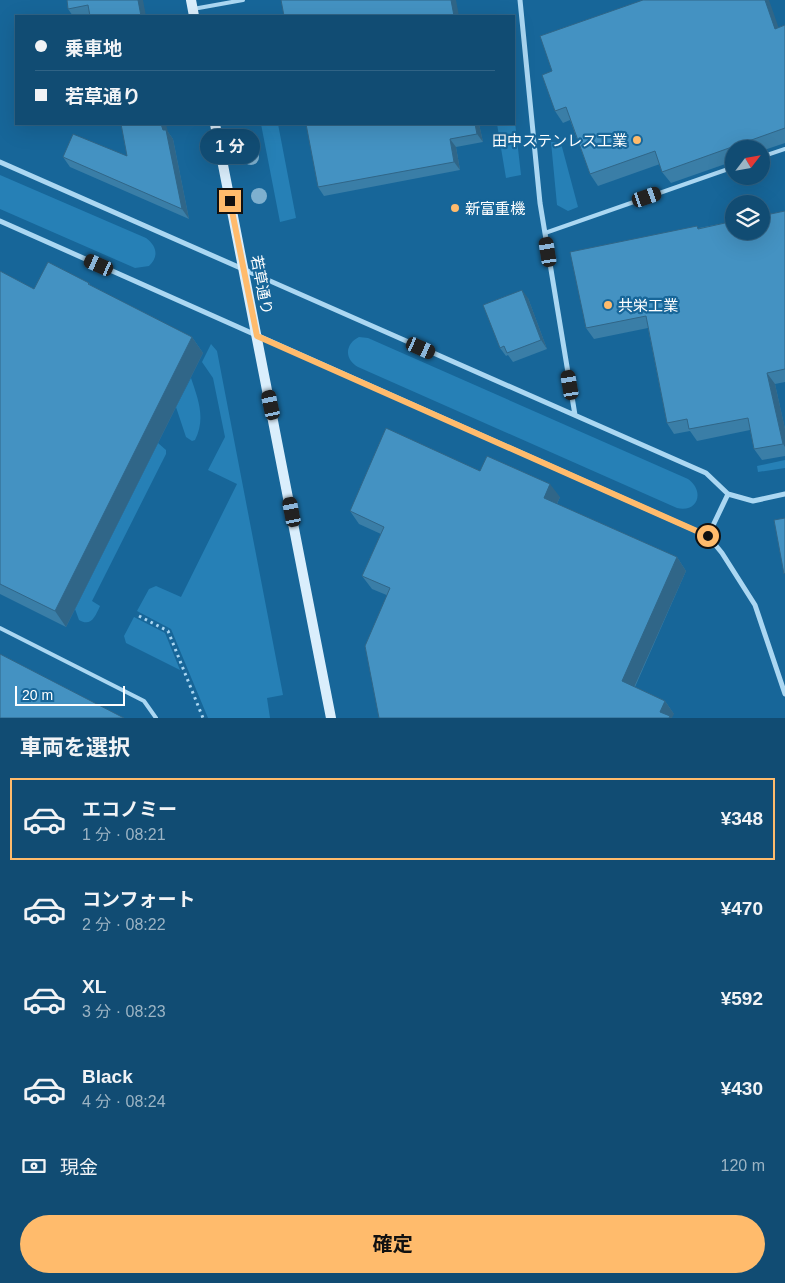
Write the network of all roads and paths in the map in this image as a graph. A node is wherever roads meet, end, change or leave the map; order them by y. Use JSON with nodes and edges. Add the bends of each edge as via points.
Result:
{"nodes":[{"id":1,"x":242,"y":0,"type":"edge"},
{"id":2,"x":520,"y":0,"type":"edge"},
{"id":3,"x":193,"y":9,"type":"edge"},
{"id":4,"x":215,"y":125,"type":"edge"},
{"id":5,"x":785,"y":149,"type":"edge"},
{"id":6,"x":770,"y":154,"type":"edge"},
{"id":7,"x":0,"y":162,"type":"edge"},
{"id":8,"x":725,"y":169,"type":"edge"},
{"id":9,"x":0,"y":221,"type":"edge"},
{"id":10,"x":545,"y":233,"type":"junction"},
{"id":11,"x":244,"y":269,"type":"junction"},
{"id":12,"x":257,"y":336,"type":"junction"},
{"id":13,"x":575,"y":415,"type":"junction"},
{"id":14,"x":728,"y":494,"type":"junction"},
{"id":15,"x":785,"y":494,"type":"edge"},
{"id":16,"x":708,"y":536,"type":"junction"},
{"id":17,"x":139,"y":616,"type":"dead end"},
{"id":18,"x":0,"y":628,"type":"edge"},
{"id":19,"x":785,"y":694,"type":"edge"},
{"id":20,"x":156,"y":718,"type":"edge"},
{"id":21,"x":203,"y":718,"type":"edge"},
{"id":22,"x":331,"y":718,"type":"edge"}],
"edges":[{"from":1,"to":3,"type":"lane"},
{"from":2,"to":10,"type":"street"},
{"from":4,"to":11,"type":"street","name":"若草通り"},
{"from":5,"to":6,"type":"lane"},
{"from":7,"to":11,"type":"street"},
{"from":8,"to":10,"type":"lane"},
{"from":9,"to":12,"type":"street"},
{"from":10,"to":13,"type":"street"},
{"from":11,"to":12,"type":"street","name":"若草通り"},
{"from":11,"to":13,"type":"street"},
{"from":12,"to":16,"type":"street"},
{"from":12,"to":22,"type":"street","name":"若草通り"},
{"from":13,"to":14,"type":"street","via":[[706,473]]},
{"from":14,"to":15,"type":"street","via":[[753,501]]},
{"from":14,"to":16,"type":"street"},
{"from":16,"to":19,"type":"street","via":[[754,605]]},
{"from":17,"to":21,"type":"path","via":[[168,631]]},
{"from":18,"to":20,"type":"lane","via":[[144,701]]}]}
